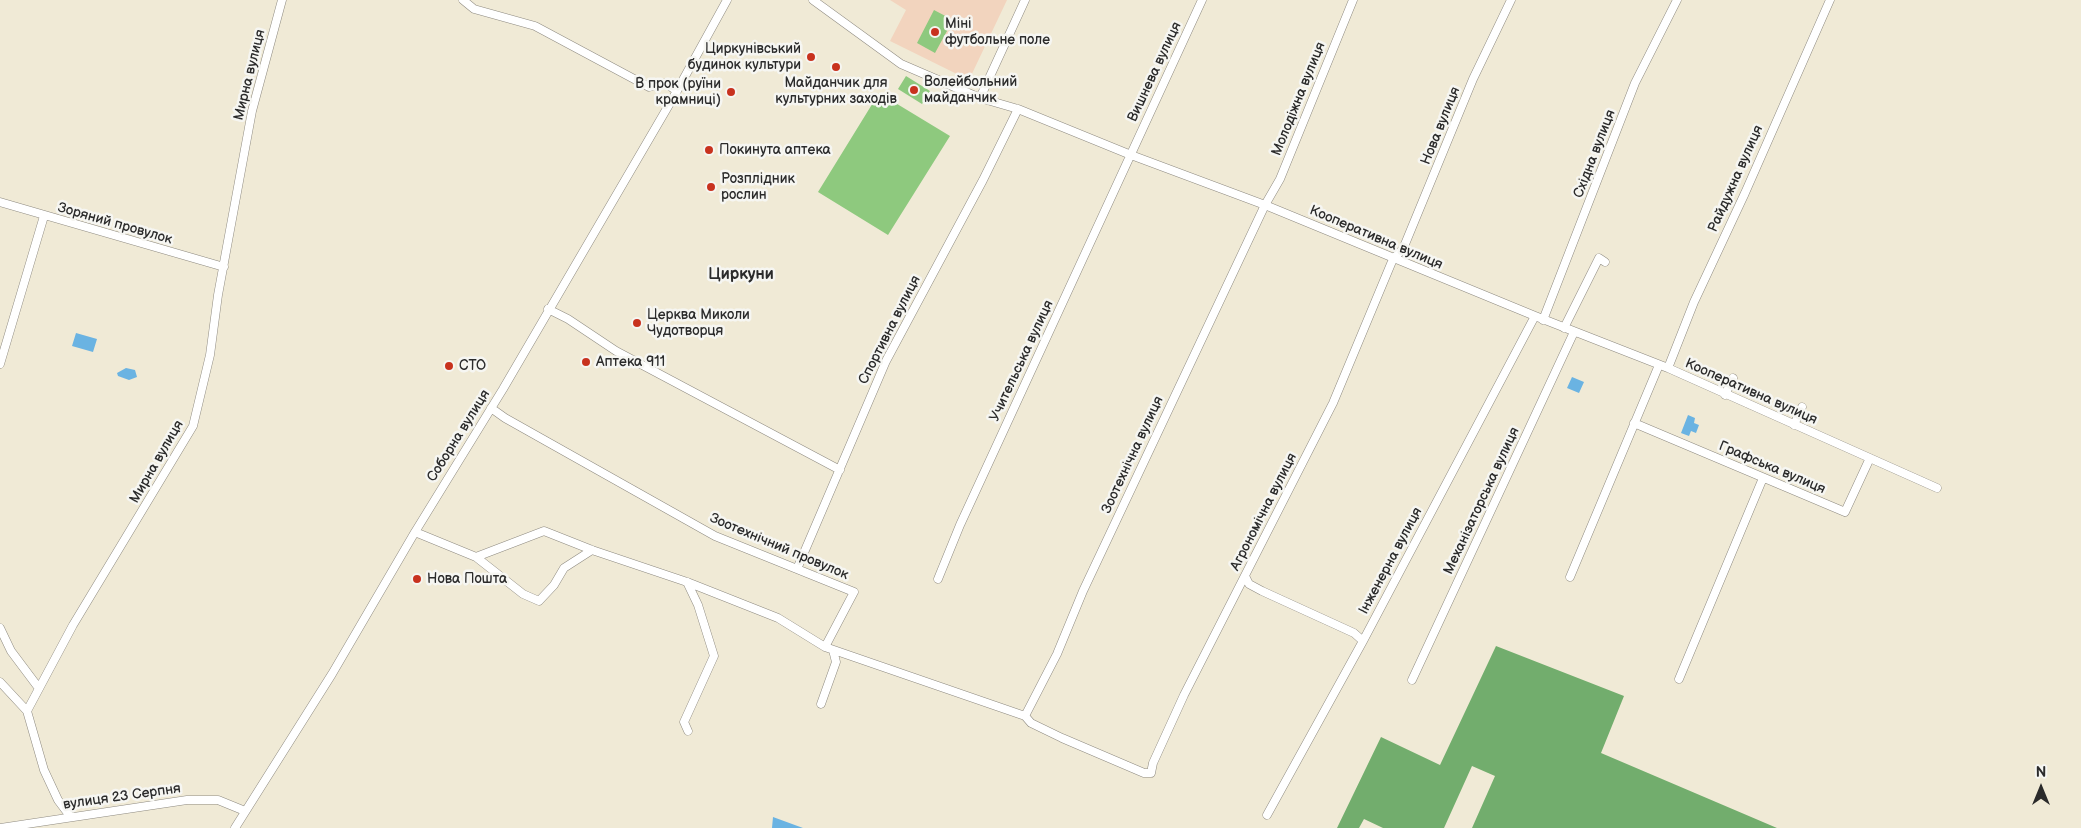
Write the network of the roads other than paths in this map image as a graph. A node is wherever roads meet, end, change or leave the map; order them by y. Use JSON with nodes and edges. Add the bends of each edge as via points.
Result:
{"nodes":[{"id":1,"x":282,"y":0,"type":"edge"},
{"id":2,"x":463,"y":0,"type":"edge"},
{"id":3,"x":727,"y":0,"type":"edge"},
{"id":4,"x":813,"y":0,"type":"edge"},
{"id":5,"x":1025,"y":0,"type":"edge"},
{"id":6,"x":1202,"y":0,"type":"edge"},
{"id":7,"x":1353,"y":0,"type":"edge"},
{"id":8,"x":1511,"y":0,"type":"edge"},
{"id":9,"x":1677,"y":0,"type":"edge"},
{"id":10,"x":1830,"y":0,"type":"edge"},
{"id":11,"x":677,"y":91,"type":"junction"},
{"id":12,"x":980,"y":98,"type":"junction"},
{"id":13,"x":1018,"y":109,"type":"junction"},
{"id":14,"x":1131,"y":154,"type":"junction"},
{"id":15,"x":0,"y":202,"type":"edge"},
{"id":16,"x":1265,"y":205,"type":"junction"},
{"id":17,"x":44,"y":216,"type":"junction"},
{"id":18,"x":1393,"y":259,"type":"junction"},
{"id":19,"x":1605,"y":262,"type":"dead end"},
{"id":20,"x":224,"y":267,"type":"junction"},
{"id":21,"x":548,"y":309,"type":"junction"},
{"id":22,"x":1535,"y":316,"type":"junction"},
{"id":23,"x":1543,"y":320,"type":"junction"},
{"id":24,"x":1564,"y":328,"type":"junction"},
{"id":25,"x":1574,"y":332,"type":"junction"},
{"id":26,"x":0,"y":364,"type":"edge"},
{"id":27,"x":1659,"y":365,"type":"junction"},
{"id":28,"x":1668,"y":368,"type":"junction"},
{"id":29,"x":1733,"y":378,"type":"dead end"},
{"id":30,"x":1725,"y":394,"type":"junction"},
{"id":31,"x":1802,"y":407,"type":"dead end"},
{"id":32,"x":491,"y":408,"type":"junction"},
{"id":33,"x":1634,"y":423,"type":"junction"},
{"id":34,"x":1794,"y":425,"type":"junction"},
{"id":35,"x":1870,"y":458,"type":"junction"},
{"id":36,"x":840,"y":470,"type":"junction"},
{"id":37,"x":1763,"y":478,"type":"junction"},
{"id":38,"x":1937,"y":488,"type":"dead end"},
{"id":39,"x":415,"y":532,"type":"junction"},
{"id":40,"x":592,"y":550,"type":"junction"},
{"id":41,"x":476,"y":557,"type":"junction"},
{"id":42,"x":797,"y":569,"type":"junction"},
{"id":43,"x":1245,"y":576,"type":"junction"},
{"id":44,"x":1570,"y":577,"type":"dead end"},
{"id":45,"x":938,"y":579,"type":"dead end"},
{"id":46,"x":687,"y":582,"type":"junction"},
{"id":47,"x":0,"y":628,"type":"edge"},
{"id":48,"x":1363,"y":641,"type":"junction"},
{"id":49,"x":825,"y":647,"type":"junction"},
{"id":50,"x":833,"y":650,"type":"junction"},
{"id":51,"x":1679,"y":679,"type":"dead end"},
{"id":52,"x":1412,"y":680,"type":"dead end"},
{"id":53,"x":0,"y":682,"type":"edge"},
{"id":54,"x":38,"y":687,"type":"junction"},
{"id":55,"x":821,"y":704,"type":"dead end"},
{"id":56,"x":27,"y":711,"type":"junction"},
{"id":57,"x":1025,"y":716,"type":"junction"},
{"id":58,"x":688,"y":731,"type":"dead end"},
{"id":59,"x":245,"y":811,"type":"junction"},
{"id":60,"x":1267,"y":815,"type":"dead end"},
{"id":61,"x":70,"y":816,"type":"junction"},
{"id":62,"x":0,"y":828,"type":"edge"},
{"id":63,"x":235,"y":828,"type":"edge"}],
"edges":[{"from":1,"to":20,"type":"street","name":"Мирна вулиця","via":[[252,111]]},
{"from":2,"to":11,"type":"street","via":[[474,9],[535,26],[649,87],[665,83]]},
{"from":3,"to":11,"type":"street","name":"Соборна вулиця"},
{"from":4,"to":12,"type":"street","name":"Кооперативна вулиця","via":[[901,64]]},
{"from":5,"to":12,"type":"street"},
{"from":6,"to":14,"type":"street","name":"Вишнева вулиця"},
{"from":7,"to":16,"type":"street","name":"Молодіжна вулиця","via":[[1280,179]]},
{"from":8,"to":18,"type":"street","name":"Нова вулиця","via":[[1473,79],[1403,249]]},
{"from":9,"to":23,"type":"street","name":"Східна вулиця","via":[[1635,84]]},
{"from":10,"to":28,"type":"street","name":"Райдужна вулиця","via":[[1746,193],[1694,302]]},
{"from":11,"to":21,"type":"street","name":"Соборна вулиця"},
{"from":12,"to":13,"type":"street","name":"Кооперативна вулиця"},
{"from":13,"to":14,"type":"street","name":"Кооперативна вулиця"},
{"from":13,"to":36,"type":"street","name":"Спортивна вулиця","via":[[886,361]]},
{"from":14,"to":16,"type":"street","name":"Кооперативна вулиця"},
{"from":14,"to":45,"type":"street","name":"Учительська вулиця"},
{"from":15,"to":17,"type":"street","name":"Зоряний провулок"},
{"from":16,"to":18,"type":"street","name":"Кооперативна вулиця"},
{"from":16,"to":57,"type":"street","name":"Зоотехнічна вулиця","via":[[1083,591],[1057,654]]},
{"from":17,"to":20,"type":"street","name":"Зоряний провулок"},
{"from":17,"to":26,"type":"street"},
{"from":18,"to":22,"type":"street","name":"Кооперативна вулиця"},
{"from":18,"to":43,"type":"street","name":"Агрономічна вулиця","via":[[1334,403]]},
{"from":19,"to":24,"type":"street","via":[[1599,258]]},
{"from":20,"to":54,"type":"street","name":"Мирна вулиця","via":[[210,355],[194,426]]},
{"from":21,"to":32,"type":"street","name":"Соборна вулиця"},
{"from":21,"to":36,"type":"street","via":[[616,351]]},
{"from":22,"to":23,"type":"street","name":"Кооперативна вулиця"},
{"from":22,"to":48,"type":"street","name":"Інженерна вулиця"},
{"from":23,"to":24,"type":"street","name":"Кооперативна вулиця"},
{"from":24,"to":25,"type":"street","name":"Кооперативна вулиця"},
{"from":25,"to":27,"type":"street","name":"Кооперативна вулиця"},
{"from":25,"to":52,"type":"street","name":"Механізаторська вулиця"},
{"from":27,"to":28,"type":"street","name":"Кооперативна вулиця"},
{"from":27,"to":33,"type":"street"},
{"from":28,"to":30,"type":"street","name":"Кооперативна вулиця"},
{"from":29,"to":30,"type":"street"},
{"from":30,"to":34,"type":"street","name":"Кооперативна вулиця"},
{"from":31,"to":34,"type":"street"},
{"from":32,"to":39,"type":"street","name":"Соборна вулиця"},
{"from":32,"to":42,"type":"street","name":"Зоотехнічний провулок","via":[[715,536]]},
{"from":33,"to":37,"type":"street","name":"Графська вулиця"},
{"from":33,"to":44,"type":"street"},
{"from":34,"to":35,"type":"street","name":"Кооперативна вулиця"},
{"from":35,"to":37,"type":"street","name":"Графська вулиця","via":[[1845,512]]},
{"from":35,"to":38,"type":"street","name":"Кооперативна вулиця"},
{"from":36,"to":42,"type":"street","name":"Спортивна вулиця"},
{"from":37,"to":51,"type":"street"},
{"from":39,"to":41,"type":"street"},
{"from":39,"to":59,"type":"street","name":"Соборна вулиця","via":[[332,674]]},
{"from":40,"to":41,"type":"street","via":[[544,531]]},
{"from":40,"to":41,"type":"street","via":[[564,568],[539,601],[523,594]]},
{"from":40,"to":46,"type":"street"},
{"from":42,"to":49,"type":"street","name":"Зоотехнічний провулок","via":[[854,592]]},
{"from":43,"to":48,"type":"street","via":[[1249,584],[1262,592],[1354,633]]},
{"from":43,"to":57,"type":"street","name":"Агрономічна вулиця","via":[[1184,694],[1151,773],[1144,773],[1062,738],[1031,723]]},
{"from":46,"to":49,"type":"street","via":[[778,618]]},
{"from":46,"to":58,"type":"street","via":[[714,656],[684,722]]},
{"from":47,"to":54,"type":"street","via":[[11,651]]},
{"from":48,"to":60,"type":"street","name":"Інженерна вулиця"},
{"from":49,"to":50,"type":"street"},
{"from":50,"to":55,"type":"street","via":[[836,662]]},
{"from":50,"to":57,"type":"street"},
{"from":53,"to":56,"type":"street"},
{"from":54,"to":56,"type":"street","name":"Мирна вулиця"},
{"from":56,"to":61,"type":"street","via":[[44,770],[58,800]]},
{"from":59,"to":61,"type":"street","name":"вулиця 23 Серпня","via":[[218,800],[187,800]]},
{"from":59,"to":63,"type":"street","name":"Соборна вулиця"},
{"from":61,"to":62,"type":"street","name":"вулиця 23 Серпня"}]}
